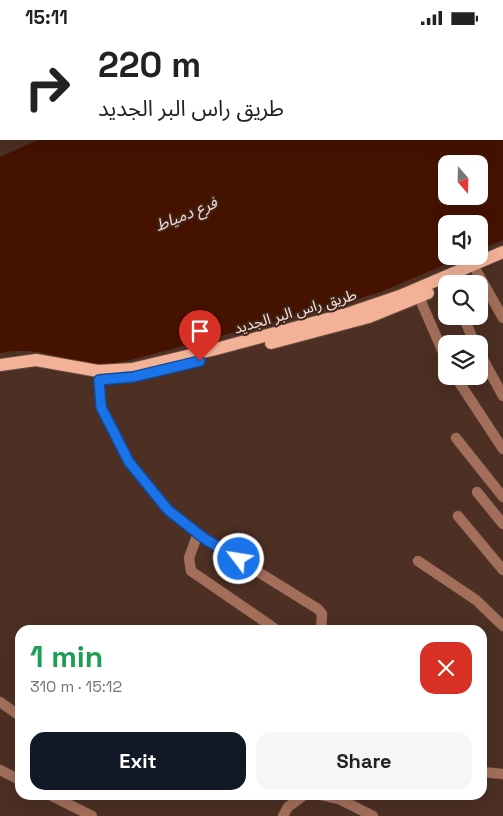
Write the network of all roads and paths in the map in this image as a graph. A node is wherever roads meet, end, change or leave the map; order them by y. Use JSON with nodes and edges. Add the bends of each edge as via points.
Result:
{"nodes":[{"id":1,"x":503,"y":252,"type":"edge"},
{"id":2,"x":503,"y":261,"type":"edge"},
{"id":3,"x":477,"y":272,"type":"junction"},
{"id":4,"x":470,"y":275,"type":"edge"},
{"id":5,"x":438,"y":288,"type":"edge"},
{"id":6,"x":419,"y":297,"type":"junction"},
{"id":7,"x":503,"y":319,"type":"edge"},
{"id":8,"x":438,"y":341,"type":"edge"},
{"id":9,"x":217,"y":353,"type":"junction"},
{"id":10,"x":0,"y":365,"type":"edge"},
{"id":11,"x":488,"y":369,"type":"edge"},
{"id":12,"x":0,"y":372,"type":"edge"},
{"id":13,"x":99,"y":380,"type":"junction"},
{"id":14,"x":462,"y":385,"type":"edge"},
{"id":15,"x":503,"y":397,"type":"edge"},
{"id":16,"x":456,"y":439,"type":"dead end"},
{"id":17,"x":503,"y":449,"type":"edge"},
{"id":18,"x":477,"y":492,"type":"dead end"},
{"id":19,"x":503,"y":497,"type":"edge"},
{"id":20,"x":458,"y":516,"type":"dead end"},
{"id":21,"x":503,"y":524,"type":"edge"},
{"id":22,"x":198,"y":533,"type":"junction"},
{"id":23,"x":418,"y":561,"type":"dead end"},
{"id":24,"x":503,"y":570,"type":"edge"},
{"id":25,"x":269,"y":625,"type":"edge"},
{"id":26,"x":321,"y":625,"type":"edge"},
{"id":27,"x":503,"y":626,"type":"edge"},
{"id":28,"x":0,"y":702,"type":"edge"},
{"id":29,"x":15,"y":712,"type":"edge"},
{"id":30,"x":0,"y":770,"type":"edge"},
{"id":31,"x":487,"y":773,"type":"edge"},
{"id":32,"x":503,"y":775,"type":"edge"},
{"id":33,"x":15,"y":778,"type":"edge"},
{"id":34,"x":60,"y":800,"type":"edge"},
{"id":35,"x":297,"y":800,"type":"edge"},
{"id":36,"x":341,"y":800,"type":"edge"},
{"id":37,"x":92,"y":816,"type":"edge"},
{"id":38,"x":283,"y":816,"type":"edge"},
{"id":39,"x":373,"y":816,"type":"edge"}],
"edges":[{"from":1,"to":9,"type":"main road","name":"طريق راس البر الجديد","via":[[367,308]]},
{"from":2,"to":3,"type":"main road","name":"طريق راس البر الجديد"},
{"from":3,"to":4,"type":"main road","name":"طريق راس البر الجديد"},
{"from":3,"to":7,"type":"street"},
{"from":5,"to":6,"type":"main road","name":"طريق راس البر الجديد"},
{"from":6,"to":8,"type":"street"},
{"from":6,"to":9,"type":"main road","name":"طريق راس البر الجديد","via":[[352,322]]},
{"from":9,"to":10,"type":"main road","name":"طريق راس البر الجديد","via":[[115,372],[36,360]]},
{"from":9,"to":13,"type":"main road","name":"طريق راس البر الجديد","via":[[133,377]]},
{"from":11,"to":15,"type":"street"},
{"from":12,"to":13,"type":"main road","name":"طريق راس البر الجديد","via":[[41,367]]},
{"from":13,"to":22,"type":"street","via":[[101,407],[129,462],[168,510]]},
{"from":14,"to":17,"type":"street"},
{"from":16,"to":19,"type":"street"},
{"from":18,"to":21,"type":"street"},
{"from":20,"to":24,"type":"street"},
{"from":22,"to":25,"type":"street","via":[[189,559],[191,571]]},
{"from":22,"to":26,"type":"street","via":[[318,609],[322,614]]},
{"from":23,"to":27,"type":"street","via":[[476,600]]},
{"from":28,"to":29,"type":"street"},
{"from":30,"to":33,"type":"street"},
{"from":31,"to":32,"type":"street"},
{"from":34,"to":37,"type":"street"},
{"from":35,"to":38,"type":"street"},
{"from":36,"to":39,"type":"street"}]}
